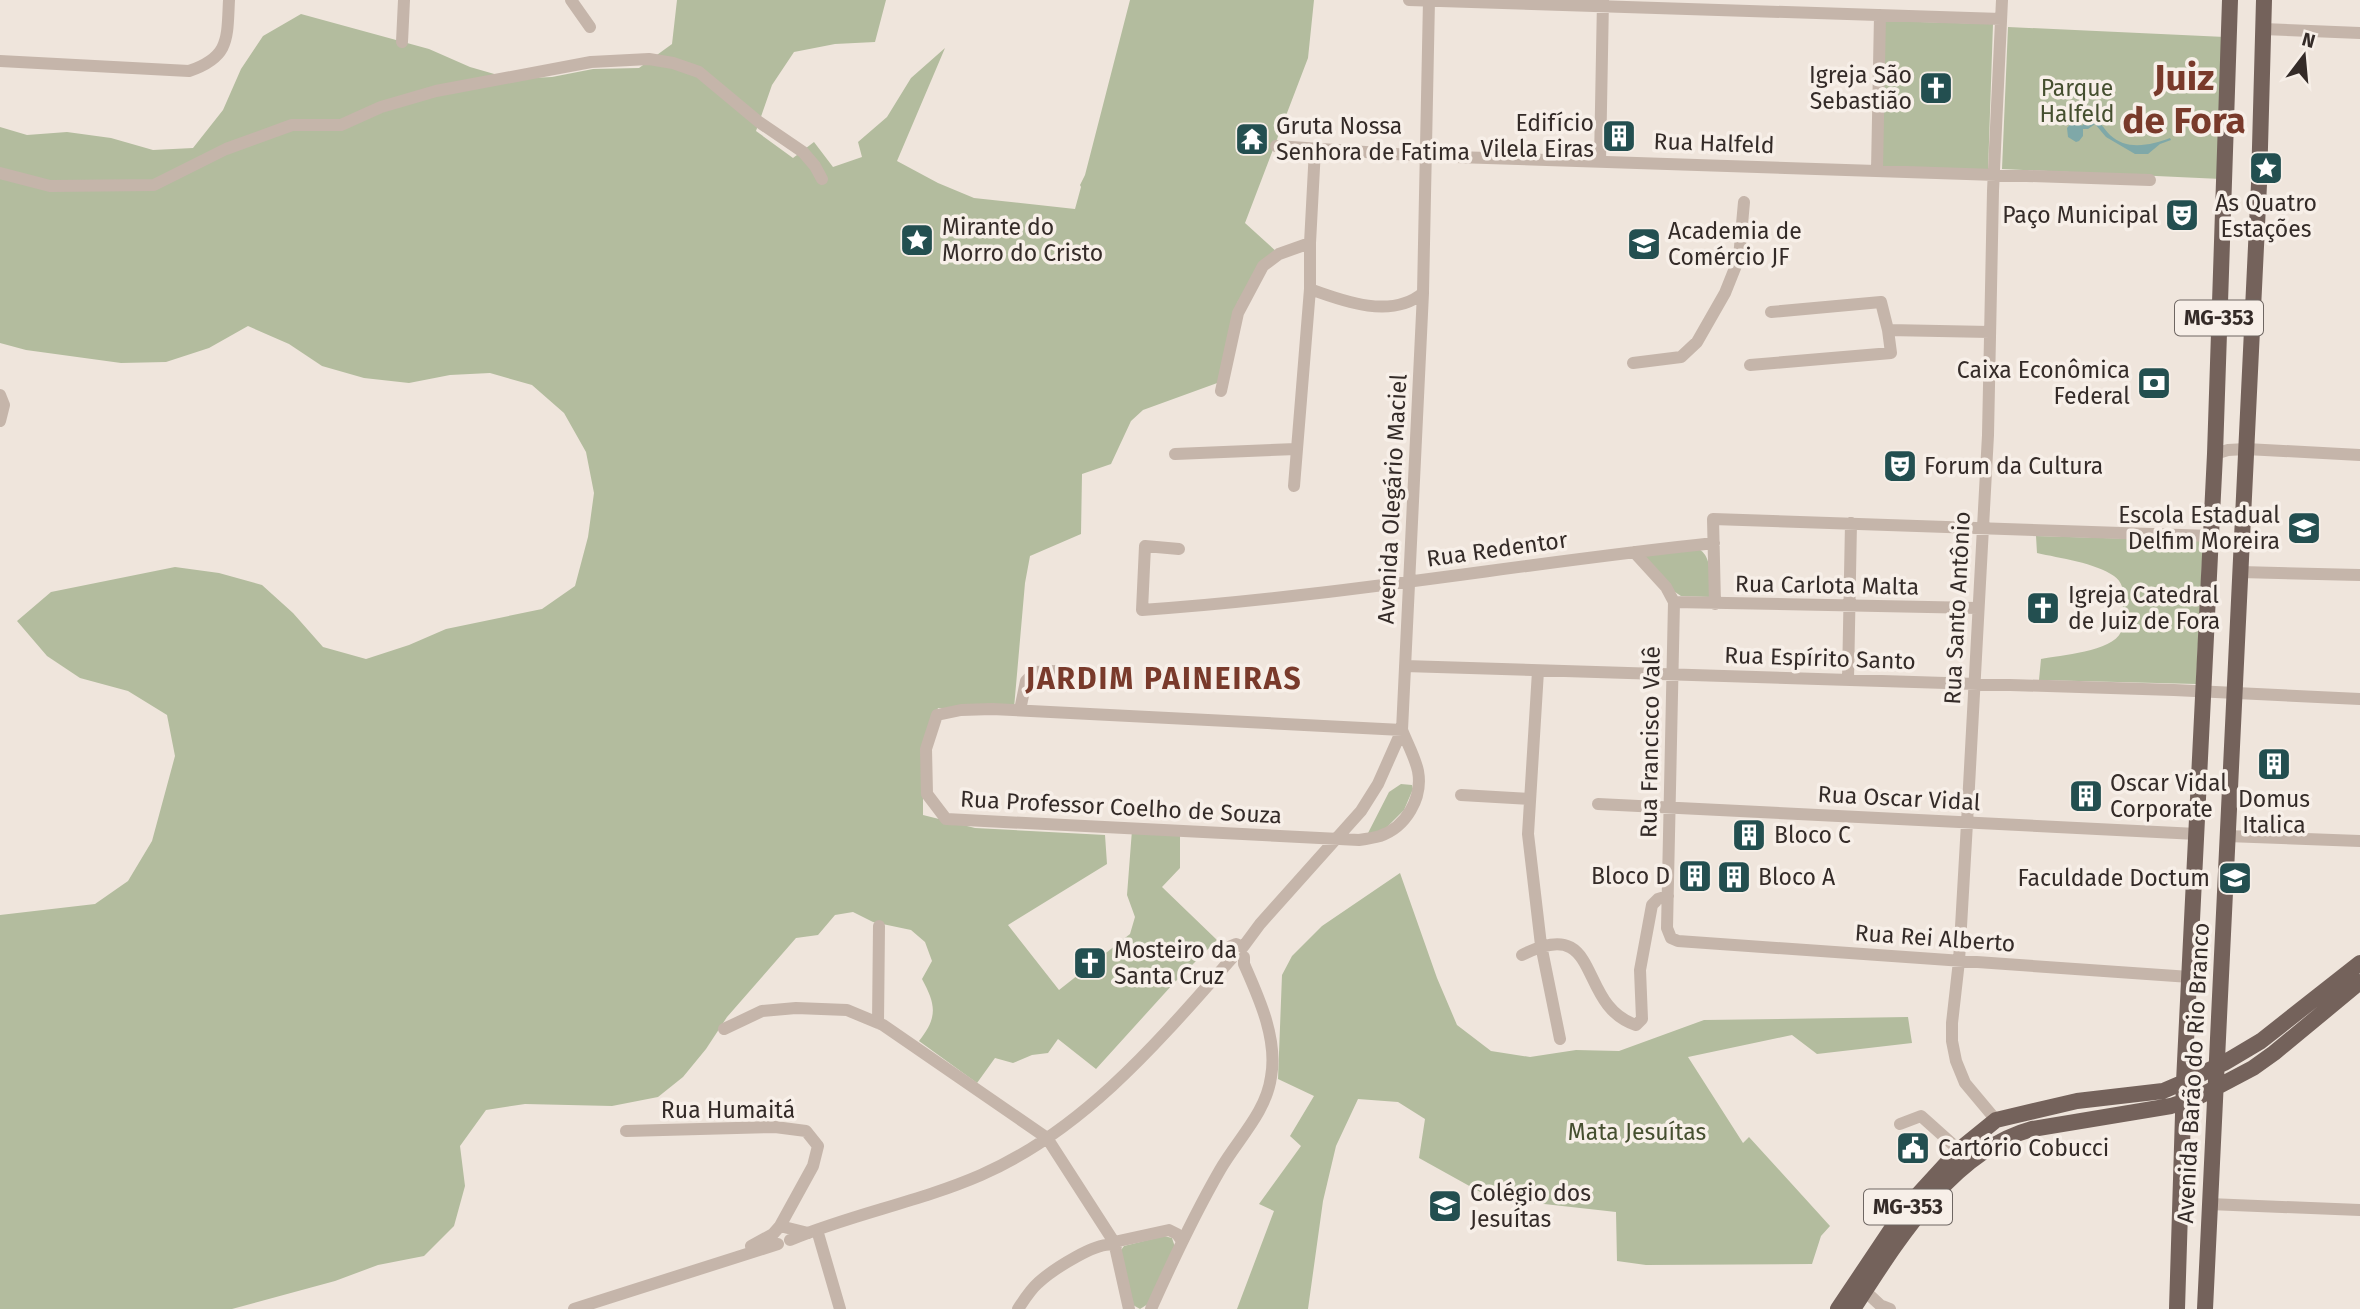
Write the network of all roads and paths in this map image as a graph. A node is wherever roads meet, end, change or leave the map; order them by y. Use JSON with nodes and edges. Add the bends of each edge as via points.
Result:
{"nodes":[{"id":1,"x":229,"y":0,"type":"edge"},
{"id":2,"x":404,"y":0,"type":"edge"},
{"id":3,"x":571,"y":0,"type":"edge"},
{"id":4,"x":1409,"y":0,"type":"edge"},
{"id":5,"x":1429,"y":0,"type":"edge"},
{"id":6,"x":2002,"y":0,"type":"edge"},
{"id":7,"x":2230,"y":0,"type":"edge"},
{"id":8,"x":2264,"y":0,"type":"edge"},
{"id":9,"x":1603,"y":3,"type":"edge"},
{"id":10,"x":1880,"y":15,"type":"junction"},
{"id":11,"x":2001,"y":19,"type":"junction"},
{"id":12,"x":590,"y":27,"type":"dead end"},
{"id":13,"x":2263,"y":29,"type":"junction"},
{"id":14,"x":2360,"y":33,"type":"edge"},
{"id":15,"x":402,"y":42,"type":"dead end"},
{"id":16,"x":0,"y":61,"type":"edge"},
{"id":17,"x":1276,"y":146,"type":"dead end"},
{"id":18,"x":1315,"y":149,"type":"junction"},
{"id":19,"x":1425,"y":156,"type":"junction"},
{"id":20,"x":1600,"y":161,"type":"junction"},
{"id":21,"x":1877,"y":170,"type":"junction"},
{"id":22,"x":0,"y":173,"type":"edge"},
{"id":23,"x":1994,"y":174,"type":"junction"},
{"id":24,"x":822,"y":179,"type":"dead end"},
{"id":25,"x":2150,"y":180,"type":"dead end"},
{"id":26,"x":1744,"y":202,"type":"dead end"},
{"id":27,"x":1310,"y":243,"type":"junction"},
{"id":28,"x":1310,"y":289,"type":"junction"},
{"id":29,"x":1423,"y":293,"type":"junction"},
{"id":30,"x":1770,"y":312,"type":"dead end"},
{"id":31,"x":1888,"y":330,"type":"junction"},
{"id":32,"x":1990,"y":331,"type":"junction"},
{"id":33,"x":1633,"y":363,"type":"dead end"},
{"id":34,"x":1750,"y":365,"type":"dead end"},
{"id":35,"x":1221,"y":391,"type":"dead end"},
{"id":36,"x":0,"y":395,"type":"edge"},
{"id":37,"x":0,"y":421,"type":"edge"},
{"id":38,"x":1296,"y":449,"type":"junction"},
{"id":39,"x":2246,"y":449,"type":"junction"},
{"id":40,"x":1175,"y":454,"type":"dead end"},
{"id":41,"x":2215,"y":454,"type":"junction"},
{"id":42,"x":2360,"y":455,"type":"edge"},
{"id":43,"x":1294,"y":486,"type":"dead end"},
{"id":44,"x":1851,"y":523,"type":"junction"},
{"id":45,"x":1983,"y":527,"type":"junction"},
{"id":46,"x":2211,"y":536,"type":"junction"},
{"id":47,"x":1714,"y":543,"type":"junction"},
{"id":48,"x":1180,"y":549,"type":"dead end"},
{"id":49,"x":1634,"y":552,"type":"junction"},
{"id":50,"x":2240,"y":572,"type":"junction"},
{"id":51,"x":2360,"y":575,"type":"edge"},
{"id":52,"x":1409,"y":582,"type":"junction"},
{"id":53,"x":1674,"y":602,"type":"junction"},
{"id":54,"x":1715,"y":604,"type":"junction"},
{"id":55,"x":1850,"y":607,"type":"junction"},
{"id":56,"x":1978,"y":608,"type":"junction"},
{"id":57,"x":1405,"y":666,"type":"junction"},
{"id":58,"x":1056,"y":671,"type":"dead end"},
{"id":59,"x":1538,"y":671,"type":"junction"},
{"id":60,"x":1673,"y":675,"type":"junction"},
{"id":61,"x":1848,"y":680,"type":"junction"},
{"id":62,"x":1974,"y":684,"type":"junction"},
{"id":63,"x":2204,"y":692,"type":"junction"},
{"id":64,"x":2234,"y":694,"type":"junction"},
{"id":65,"x":2360,"y":699,"type":"edge"},
{"id":66,"x":1020,"y":710,"type":"junction"},
{"id":67,"x":1402,"y":730,"type":"junction"},
{"id":68,"x":1461,"y":795,"type":"dead end"},
{"id":69,"x":1530,"y":799,"type":"junction"},
{"id":70,"x":1598,"y":804,"type":"dead end"},
{"id":71,"x":1670,"y":807,"type":"junction"},
{"id":72,"x":1967,"y":822,"type":"junction"},
{"id":73,"x":2197,"y":834,"type":"junction"},
{"id":74,"x":2227,"y":836,"type":"junction"},
{"id":75,"x":1335,"y":839,"type":"junction"},
{"id":76,"x":2360,"y":841,"type":"edge"},
{"id":77,"x":1668,"y":896,"type":"junction"},
{"id":78,"x":879,"y":926,"type":"dead end"},
{"id":79,"x":1678,"y":941,"type":"joint"},
{"id":80,"x":1541,"y":945,"type":"junction"},
{"id":81,"x":1240,"y":954,"type":"junction"},
{"id":82,"x":1522,"y":955,"type":"dead end"},
{"id":83,"x":1959,"y":961,"type":"junction"},
{"id":84,"x":2360,"y":963,"type":"edge"},
{"id":85,"x":2190,"y":977,"type":"junction"},
{"id":86,"x":2360,"y":982,"type":"edge"},
{"id":87,"x":878,"y":1023,"type":"junction"},
{"id":88,"x":724,"y":1029,"type":"dead end"},
{"id":89,"x":1560,"y":1039,"type":"dead end"},
{"id":90,"x":2216,"y":1048,"type":"junction"},
{"id":91,"x":2239,"y":1054,"type":"junction"},
{"id":92,"x":2215,"y":1068,"type":"junction"},
{"id":93,"x":2184,"y":1082,"type":"junction"},
{"id":94,"x":2214,"y":1087,"type":"junction"},
{"id":95,"x":2183,"y":1103,"type":"junction"},
{"id":96,"x":1996,"y":1120,"type":"junction"},
{"id":97,"x":1900,"y":1124,"type":"dead end"},
{"id":98,"x":626,"y":1131,"type":"dead end"},
{"id":99,"x":1046,"y":1138,"type":"junction"},
{"id":100,"x":1959,"y":1150,"type":"junction"},
{"id":101,"x":1939,"y":1191,"type":"junction"},
{"id":102,"x":2209,"y":1204,"type":"junction"},
{"id":103,"x":2360,"y":1210,"type":"edge"},
{"id":104,"x":812,"y":1231,"type":"junction"},
{"id":105,"x":782,"y":1235,"type":"junction"},
{"id":106,"x":1182,"y":1241,"type":"junction"},
{"id":107,"x":1115,"y":1244,"type":"junction"},
{"id":108,"x":1865,"y":1291,"type":"junction"},
{"id":109,"x":1130,"y":1308,"type":"edge"},
{"id":110,"x":574,"y":1309,"type":"edge"},
{"id":111,"x":840,"y":1309,"type":"edge"},
{"id":112,"x":1018,"y":1309,"type":"edge"},
{"id":113,"x":1151,"y":1309,"type":"edge"},
{"id":114,"x":1838,"y":1309,"type":"edge"},
{"id":115,"x":1853,"y":1309,"type":"edge"},
{"id":116,"x":1890,"y":1309,"type":"edge"},
{"id":117,"x":2177,"y":1309,"type":"edge"},
{"id":118,"x":2205,"y":1309,"type":"edge"}],
"edges":[{"from":1,"to":16,"type":"street","via":[[220,55],[189,71]]},
{"from":2,"to":15,"type":"street"},
{"from":3,"to":12,"type":"street"},
{"from":4,"to":5,"type":"street"},
{"from":5,"to":9,"type":"street"},
{"from":5,"to":19,"type":"street","name":"Avenida Olegário Maciel"},
{"from":6,"to":11,"type":"street","name":"Rua Santo Antônio"},
{"from":7,"to":41,"type":"main road","name":"Avenida Barão do Rio Branco","number":"MG-353"},
{"from":8,"to":13,"type":"main road","name":"Avenida Barão do Rio Branco"},
{"from":9,"to":10,"type":"street"},
{"from":9,"to":20,"type":"street"},
{"from":10,"to":11,"type":"street"},
{"from":10,"to":21,"type":"street"},
{"from":11,"to":23,"type":"street","name":"Rua Santo Antônio"},
{"from":13,"to":14,"type":"street"},
{"from":13,"to":39,"type":"main road","name":"Avenida Barão do Rio Branco"},
{"from":17,"to":18,"type":"street","name":"Rua Halfeld"},
{"from":18,"to":19,"type":"street","name":"Rua Halfeld"},
{"from":18,"to":27,"type":"street"},
{"from":19,"to":20,"type":"street","name":"Rua Halfeld"},
{"from":19,"to":29,"type":"street","name":"Avenida Olegário Maciel"},
{"from":20,"to":21,"type":"street","name":"Rua Halfeld"},
{"from":21,"to":23,"type":"street","name":"Rua Halfeld"},
{"from":22,"to":24,"type":"street","via":[[50,186],[154,185],[226,149],[292,125],[341,125],[436,91],[591,62],[649,58],[699,72],[803,152]]},
{"from":23,"to":25,"type":"street","name":"Rua Halfeld"},
{"from":23,"to":32,"type":"street","name":"Rua Santo Antônio"},
{"from":26,"to":33,"type":"street","via":[[1739,258],[1697,342],[1681,357]]},
{"from":27,"to":28,"type":"street"},
{"from":27,"to":35,"type":"street","via":[[1279,254],[1263,266],[1238,313]]},
{"from":28,"to":29,"type":"street","via":[[1373,306],[1398,306]]},
{"from":28,"to":38,"type":"street"},
{"from":29,"to":52,"type":"street","name":"Avenida Olegário Maciel"},
{"from":30,"to":31,"type":"street","via":[[1881,302]]},
{"from":31,"to":32,"type":"street"},
{"from":31,"to":34,"type":"street","via":[[1891,353]]},
{"from":32,"to":45,"type":"street","name":"Rua Santo Antônio"},
{"from":36,"to":37,"type":"street","via":[[4,405]]},
{"from":38,"to":40,"type":"street"},
{"from":38,"to":43,"type":"street"},
{"from":39,"to":41,"type":"street"},
{"from":39,"to":42,"type":"street"},
{"from":39,"to":50,"type":"main road","name":"Avenida Barão do Rio Branco"},
{"from":41,"to":46,"type":"main road","name":"Avenida Barão do Rio Branco","number":"MG-353"},
{"from":44,"to":45,"type":"street"},
{"from":44,"to":47,"type":"street","via":[[1713,519]]},
{"from":44,"to":55,"type":"street"},
{"from":45,"to":46,"type":"street"},
{"from":45,"to":56,"type":"street","name":"Rua Santo Antônio"},
{"from":46,"to":63,"type":"main road","name":"Avenida Barão do Rio Branco","number":"MG-353"},
{"from":47,"to":49,"type":"street","name":"Rua Redentor"},
{"from":47,"to":54,"type":"street"},
{"from":48,"to":52,"type":"street","name":"Rua Redentor","via":[[1145,546],[1142,610]]},
{"from":49,"to":52,"type":"street","name":"Rua Redentor"},
{"from":49,"to":53,"type":"street"},
{"from":50,"to":51,"type":"street"},
{"from":50,"to":64,"type":"main road","name":"Avenida Barão do Rio Branco"},
{"from":52,"to":57,"type":"street","name":"Avenida Olegário Maciel"},
{"from":53,"to":54,"type":"street","name":"Rua Carlota Malta"},
{"from":53,"to":60,"type":"street","name":"Rua Francisco Valê"},
{"from":54,"to":55,"type":"street","name":"Rua Carlota Malta"},
{"from":55,"to":56,"type":"street","name":"Rua Carlota Malta"},
{"from":55,"to":61,"type":"street"},
{"from":56,"to":62,"type":"street","name":"Rua Santo Antônio"},
{"from":57,"to":59,"type":"street","name":"Rua Espírito Santo"},
{"from":57,"to":67,"type":"street","name":"Avenida Olegário Maciel"},
{"from":58,"to":66,"type":"street","via":[[1035,672],[1026,681]]},
{"from":59,"to":60,"type":"street","name":"Rua Espírito Santo"},
{"from":59,"to":69,"type":"street"},
{"from":60,"to":61,"type":"street","name":"Rua Espírito Santo"},
{"from":60,"to":71,"type":"street","name":"Rua Francisco Valê"},
{"from":61,"to":62,"type":"street","name":"Rua Espírito Santo"},
{"from":62,"to":63,"type":"street","name":"Rua Espírito Santo"},
{"from":62,"to":72,"type":"street","name":"Rua Santo Antônio"},
{"from":63,"to":64,"type":"street","name":"Rua Espírito Santo"},
{"from":63,"to":73,"type":"main road","name":"Avenida Barão do Rio Branco","number":"MG-353"},
{"from":64,"to":65,"type":"street","name":"Rua Espírito Santo"},
{"from":64,"to":74,"type":"main road","name":"Avenida Barão do Rio Branco"},
{"from":66,"to":67,"type":"street"},
{"from":66,"to":75,"type":"street","name":"Rua Professor Coelho de Souza","via":[[961,710],[937,715],[926,749],[927,794],[946,819]]},
{"from":67,"to":75,"type":"street","name":"Avenida Olegário Maciel","via":[[1378,785]]},
{"from":67,"to":75,"type":"street","via":[[1418,771],[1412,809],[1401,824],[1382,835]]},
{"from":68,"to":69,"type":"street"},
{"from":69,"to":80,"type":"street","via":[[1530,864]]},
{"from":70,"to":71,"type":"street","name":"Rua Oscar Vidal"},
{"from":71,"to":72,"type":"street","name":"Rua Oscar Vidal"},
{"from":71,"to":77,"type":"street","name":"Rua Francisco Valê"},
{"from":72,"to":73,"type":"street","name":"Rua Oscar Vidal"},
{"from":72,"to":83,"type":"street","name":"Rua Santo Antônio"},
{"from":73,"to":85,"type":"main road","name":"Avenida Barão do Rio Branco","number":"MG-353"},
{"from":74,"to":76,"type":"street"},
{"from":74,"to":90,"type":"main road","name":"Avenida Barão do Rio Branco"},
{"from":75,"to":81,"type":"street","name":"Avenida Olegário Maciel","via":[[1260,924]]},
{"from":77,"to":79,"type":"street","name":"Rua Francisco Valê","via":[[1667,928]]},
{"from":77,"to":80,"type":"street","via":[[1652,905],[1640,971],[1642,1019],[1636,1026],[1610,1007],[1578,952],[1567,943]]},
{"from":78,"to":87,"type":"street"},
{"from":79,"to":83,"type":"street","name":"Rua Rei Alberto"},
{"from":80,"to":82,"type":"street"},
{"from":80,"to":89,"type":"street"},
{"from":81,"to":99,"type":"street","name":"Avenida Olegário Maciel","via":[[1121,1078]]},
{"from":81,"to":106,"type":"street","via":[[1262,1010],[1271,1047],[1271,1079],[1263,1105],[1221,1167]]},
{"from":83,"to":85,"type":"street","name":"Rua Rei Alberto"},
{"from":83,"to":96,"type":"street","name":"Rua Santo Antônio","via":[[1952,1023],[1956,1061],[1965,1083]]},
{"from":84,"to":91,"type":"main road"},
{"from":85,"to":93,"type":"main road","name":"Avenida Barão do Rio Branco","number":"MG-353"},
{"from":86,"to":94,"type":"main road","number":"MG-353","via":[[2274,1053]]},
{"from":87,"to":88,"type":"street","via":[[847,1010],[796,1008],[762,1011]]},
{"from":87,"to":99,"type":"street"},
{"from":90,"to":91,"type":"main road"},
{"from":90,"to":92,"type":"main road","name":"Avenida Barão do Rio Branco"},
{"from":91,"to":92,"type":"main road"},
{"from":92,"to":93,"type":"main road"},
{"from":92,"to":94,"type":"main road","name":"Avenida Barão do Rio Branco"},
{"from":93,"to":95,"type":"main road","name":"Avenida Barão do Rio Branco"},
{"from":93,"to":96,"type":"main road","number":"MG-353","via":[[2163,1091],[2077,1101]]},
{"from":94,"to":95,"type":"main road","number":"MG-353"},
{"from":94,"to":102,"type":"main road","name":"Avenida Barão do Rio Branco"},
{"from":95,"to":101,"type":"main road","number":"MG-353","via":[[2017,1133],[1981,1153]]},
{"from":95,"to":117,"type":"main road","name":"Avenida Barão do Rio Branco"},
{"from":96,"to":100,"type":"main road","number":"MG-353"},
{"from":96,"to":101,"type":"main road","via":[[1994,1132],[1945,1179]]},
{"from":97,"to":100,"type":"street","via":[[1922,1116]]},
{"from":98,"to":105,"type":"street","name":"Rua Humaitá","via":[[775,1127],[806,1131],[818,1146]]},
{"from":99,"to":104,"type":"street","name":"Avenida Olegário Maciel","via":[[963,1182]]},
{"from":99,"to":107,"type":"street"},
{"from":100,"to":114,"type":"main road","number":"MG-353","via":[[1905,1209]]},
{"from":101,"to":108,"type":"main road","number":"MG-353"},
{"from":102,"to":103,"type":"street"},
{"from":102,"to":118,"type":"main road","name":"Avenida Barão do Rio Branco"},
{"from":104,"to":105,"type":"street","name":"Avenida Olegário Maciel"},
{"from":104,"to":111,"type":"street"},
{"from":105,"to":110,"type":"street","name":"Avenida Olegário Maciel","via":[[729,1259]]},
{"from":106,"to":107,"type":"street","via":[[1169,1230]]},
{"from":106,"to":113,"type":"street"},
{"from":107,"to":109,"type":"street"},
{"from":107,"to":112,"type":"street","via":[[1066,1264],[1038,1284]]},
{"from":108,"to":115,"type":"main road","number":"MG-353"},
{"from":108,"to":116,"type":"street"}]}
